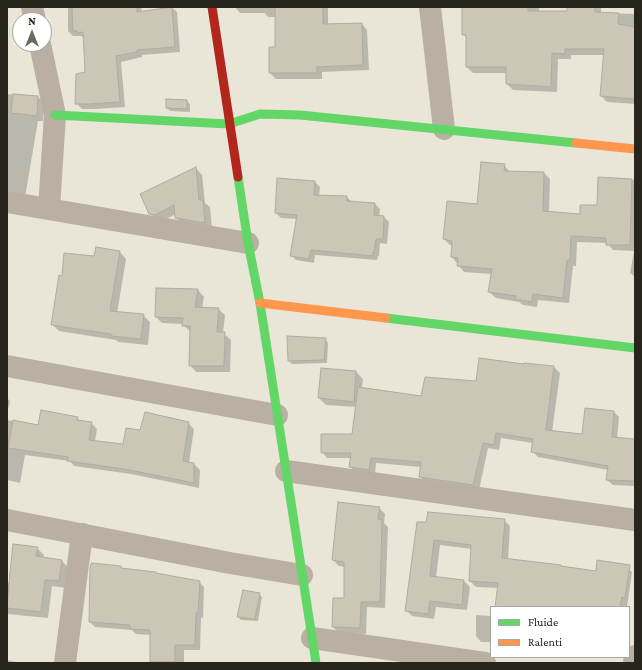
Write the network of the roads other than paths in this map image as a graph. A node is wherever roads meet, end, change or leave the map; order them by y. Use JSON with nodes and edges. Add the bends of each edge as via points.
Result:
{"nodes":[{"id":1,"x":212,"y":7,"type":"edge"},
{"id":2,"x":430,"y":7,"type":"edge"},
{"id":3,"x":42,"y":52,"type":"edge"},
{"id":4,"x":55,"y":114,"type":"junction"},
{"id":5,"x":229,"y":124,"type":"junction"},
{"id":6,"x":444,"y":129,"type":"junction"},
{"id":7,"x":635,"y":149,"type":"edge"},
{"id":8,"x":7,"y":202,"type":"edge"},
{"id":9,"x":49,"y":210,"type":"junction"},
{"id":10,"x":248,"y":243,"type":"junction"},
{"id":11,"x":260,"y":303,"type":"junction"},
{"id":12,"x":635,"y":348,"type":"edge"},
{"id":13,"x":7,"y":366,"type":"edge"},
{"id":14,"x":277,"y":415,"type":"junction"},
{"id":15,"x":286,"y":471,"type":"junction"},
{"id":16,"x":7,"y":520,"type":"edge"},
{"id":17,"x":635,"y":520,"type":"edge"},
{"id":18,"x":82,"y":534,"type":"junction"},
{"id":19,"x":302,"y":576,"type":"junction"},
{"id":20,"x":312,"y":638,"type":"junction"},
{"id":21,"x":635,"y":656,"type":"edge"},
{"id":22,"x":65,"y":663,"type":"edge"},
{"id":23,"x":316,"y":663,"type":"edge"},
{"id":24,"x":485,"y":663,"type":"edge"},
{"id":25,"x":634,"y":663,"type":"edge"}],
"edges":[{"from":1,"to":5,"type":"street"},
{"from":2,"to":6,"type":"street"},
{"from":3,"to":4,"type":"street"},
{"from":4,"to":5,"type":"street"},
{"from":4,"to":9,"type":"street"},
{"from":5,"to":6,"type":"street","via":[[260,114],[281,114]]},
{"from":5,"to":10,"type":"street"},
{"from":6,"to":7,"type":"street"},
{"from":8,"to":9,"type":"street"},
{"from":9,"to":10,"type":"street"},
{"from":10,"to":11,"type":"street"},
{"from":11,"to":12,"type":"street"},
{"from":11,"to":14,"type":"street"},
{"from":13,"to":14,"type":"street"},
{"from":14,"to":15,"type":"street"},
{"from":15,"to":17,"type":"street"},
{"from":15,"to":19,"type":"street"},
{"from":16,"to":18,"type":"street"},
{"from":18,"to":19,"type":"street"},
{"from":18,"to":22,"type":"street"},
{"from":19,"to":20,"type":"street"},
{"from":20,"to":23,"type":"street"},
{"from":20,"to":24,"type":"street"},
{"from":21,"to":25,"type":"street"}]}
